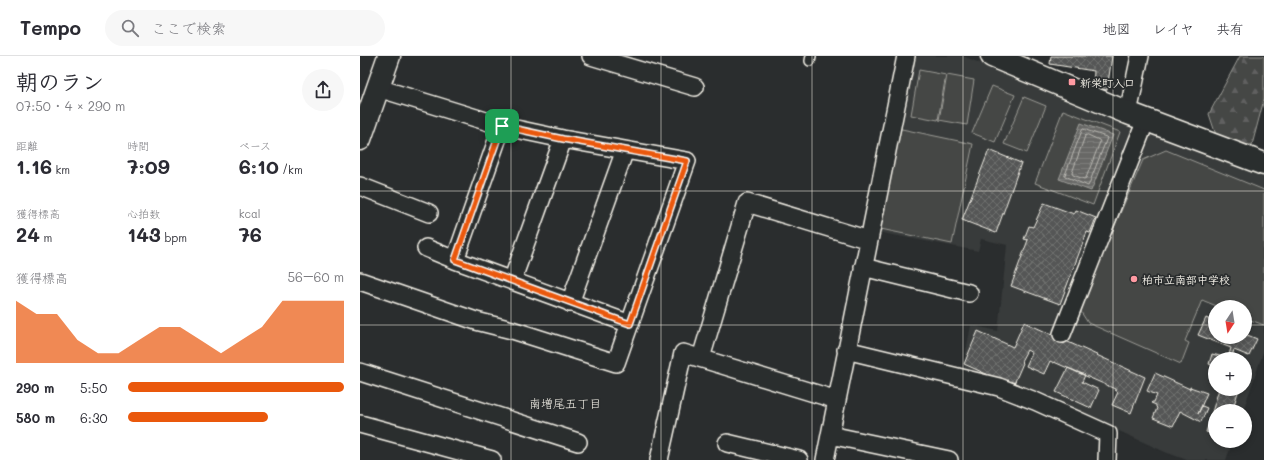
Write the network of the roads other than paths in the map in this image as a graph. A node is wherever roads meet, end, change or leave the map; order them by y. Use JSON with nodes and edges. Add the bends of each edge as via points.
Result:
{"nodes":[{"id":1,"x":389,"y":56,"type":"edge"},
{"id":2,"x":591,"y":56,"type":"edge"},
{"id":3,"x":906,"y":56,"type":"edge"},
{"id":4,"x":992,"y":56,"type":"edge"},
{"id":5,"x":1140,"y":56,"type":"edge"},
{"id":6,"x":695,"y":87,"type":"dead end"},
{"id":7,"x":371,"y":97,"type":"edge"},
{"id":8,"x":1137,"y":117,"type":"junction"},
{"id":9,"x":502,"y":126,"type":"junction"},
{"id":10,"x":360,"y":139,"type":"edge"},
{"id":11,"x":563,"y":139,"type":"junction"},
{"id":12,"x":625,"y":150,"type":"junction"},
{"id":13,"x":1264,"y":164,"type":"edge"},
{"id":14,"x":360,"y":186,"type":"edge"},
{"id":15,"x":429,"y":213,"type":"dead end"},
{"id":16,"x":869,"y":240,"type":"junction"},
{"id":17,"x":426,"y":248,"type":"dead end"},
{"id":18,"x":455,"y":260,"type":"junction"},
{"id":19,"x":863,"y":267,"type":"junction"},
{"id":20,"x":360,"y":281,"type":"edge"},
{"id":21,"x":512,"y":281,"type":"junction"},
{"id":22,"x":969,"y":293,"type":"dead end"},
{"id":23,"x":570,"y":303,"type":"junction"},
{"id":24,"x":630,"y":324,"type":"junction"},
{"id":25,"x":1062,"y":334,"type":"dead end"},
{"id":26,"x":846,"y":350,"type":"junction"},
{"id":27,"x":701,"y":358,"type":"junction"},
{"id":28,"x":360,"y":372,"type":"edge"},
{"id":29,"x":837,"y":400,"type":"junction"},
{"id":30,"x":360,"y":424,"type":"edge"},
{"id":31,"x":830,"y":435,"type":"junction"},
{"id":32,"x":578,"y":442,"type":"dead end"},
{"id":33,"x":727,"y":443,"type":"dead end"},
{"id":34,"x":492,"y":460,"type":"edge"},
{"id":35,"x":659,"y":460,"type":"edge"},
{"id":36,"x":799,"y":460,"type":"edge"},
{"id":37,"x":825,"y":460,"type":"edge"},
{"id":38,"x":949,"y":460,"type":"edge"},
{"id":39,"x":1107,"y":460,"type":"edge"}],
"edges":[{"from":1,"to":7,"type":"street"},
{"from":2,"to":6,"type":"street"},
{"from":3,"to":16,"type":"street"},
{"from":4,"to":8,"type":"street"},
{"from":5,"to":8,"type":"street"},
{"from":7,"to":9,"type":"street"},
{"from":7,"to":10,"type":"street"},
{"from":8,"to":13,"type":"street"},
{"from":8,"to":25,"type":"street"},
{"from":9,"to":11,"type":"street"},
{"from":9,"to":18,"type":"street"},
{"from":11,"to":12,"type":"street"},
{"from":11,"to":21,"type":"street"},
{"from":12,"to":23,"type":"street"},
{"from":12,"to":24,"type":"street","via":[[687,161]]},
{"from":14,"to":15,"type":"street"},
{"from":16,"to":19,"type":"street"},
{"from":16,"to":27,"type":"street","via":[[748,203]]},
{"from":17,"to":18,"type":"street"},
{"from":18,"to":21,"type":"street"},
{"from":19,"to":22,"type":"street"},
{"from":19,"to":26,"type":"street"},
{"from":20,"to":24,"type":"street","via":[[476,321],[616,363]]},
{"from":21,"to":23,"type":"street"},
{"from":23,"to":24,"type":"street"},
{"from":26,"to":29,"type":"street"},
{"from":26,"to":39,"type":"street","via":[[999,387],[1035,401],[1108,434]]},
{"from":27,"to":29,"type":"street"},
{"from":27,"to":35,"type":"street","via":[[683,353]]},
{"from":28,"to":32,"type":"street"},
{"from":29,"to":31,"type":"street"},
{"from":30,"to":34,"type":"street"},
{"from":31,"to":37,"type":"street"},
{"from":31,"to":38,"type":"street"},
{"from":33,"to":36,"type":"street"}]}
